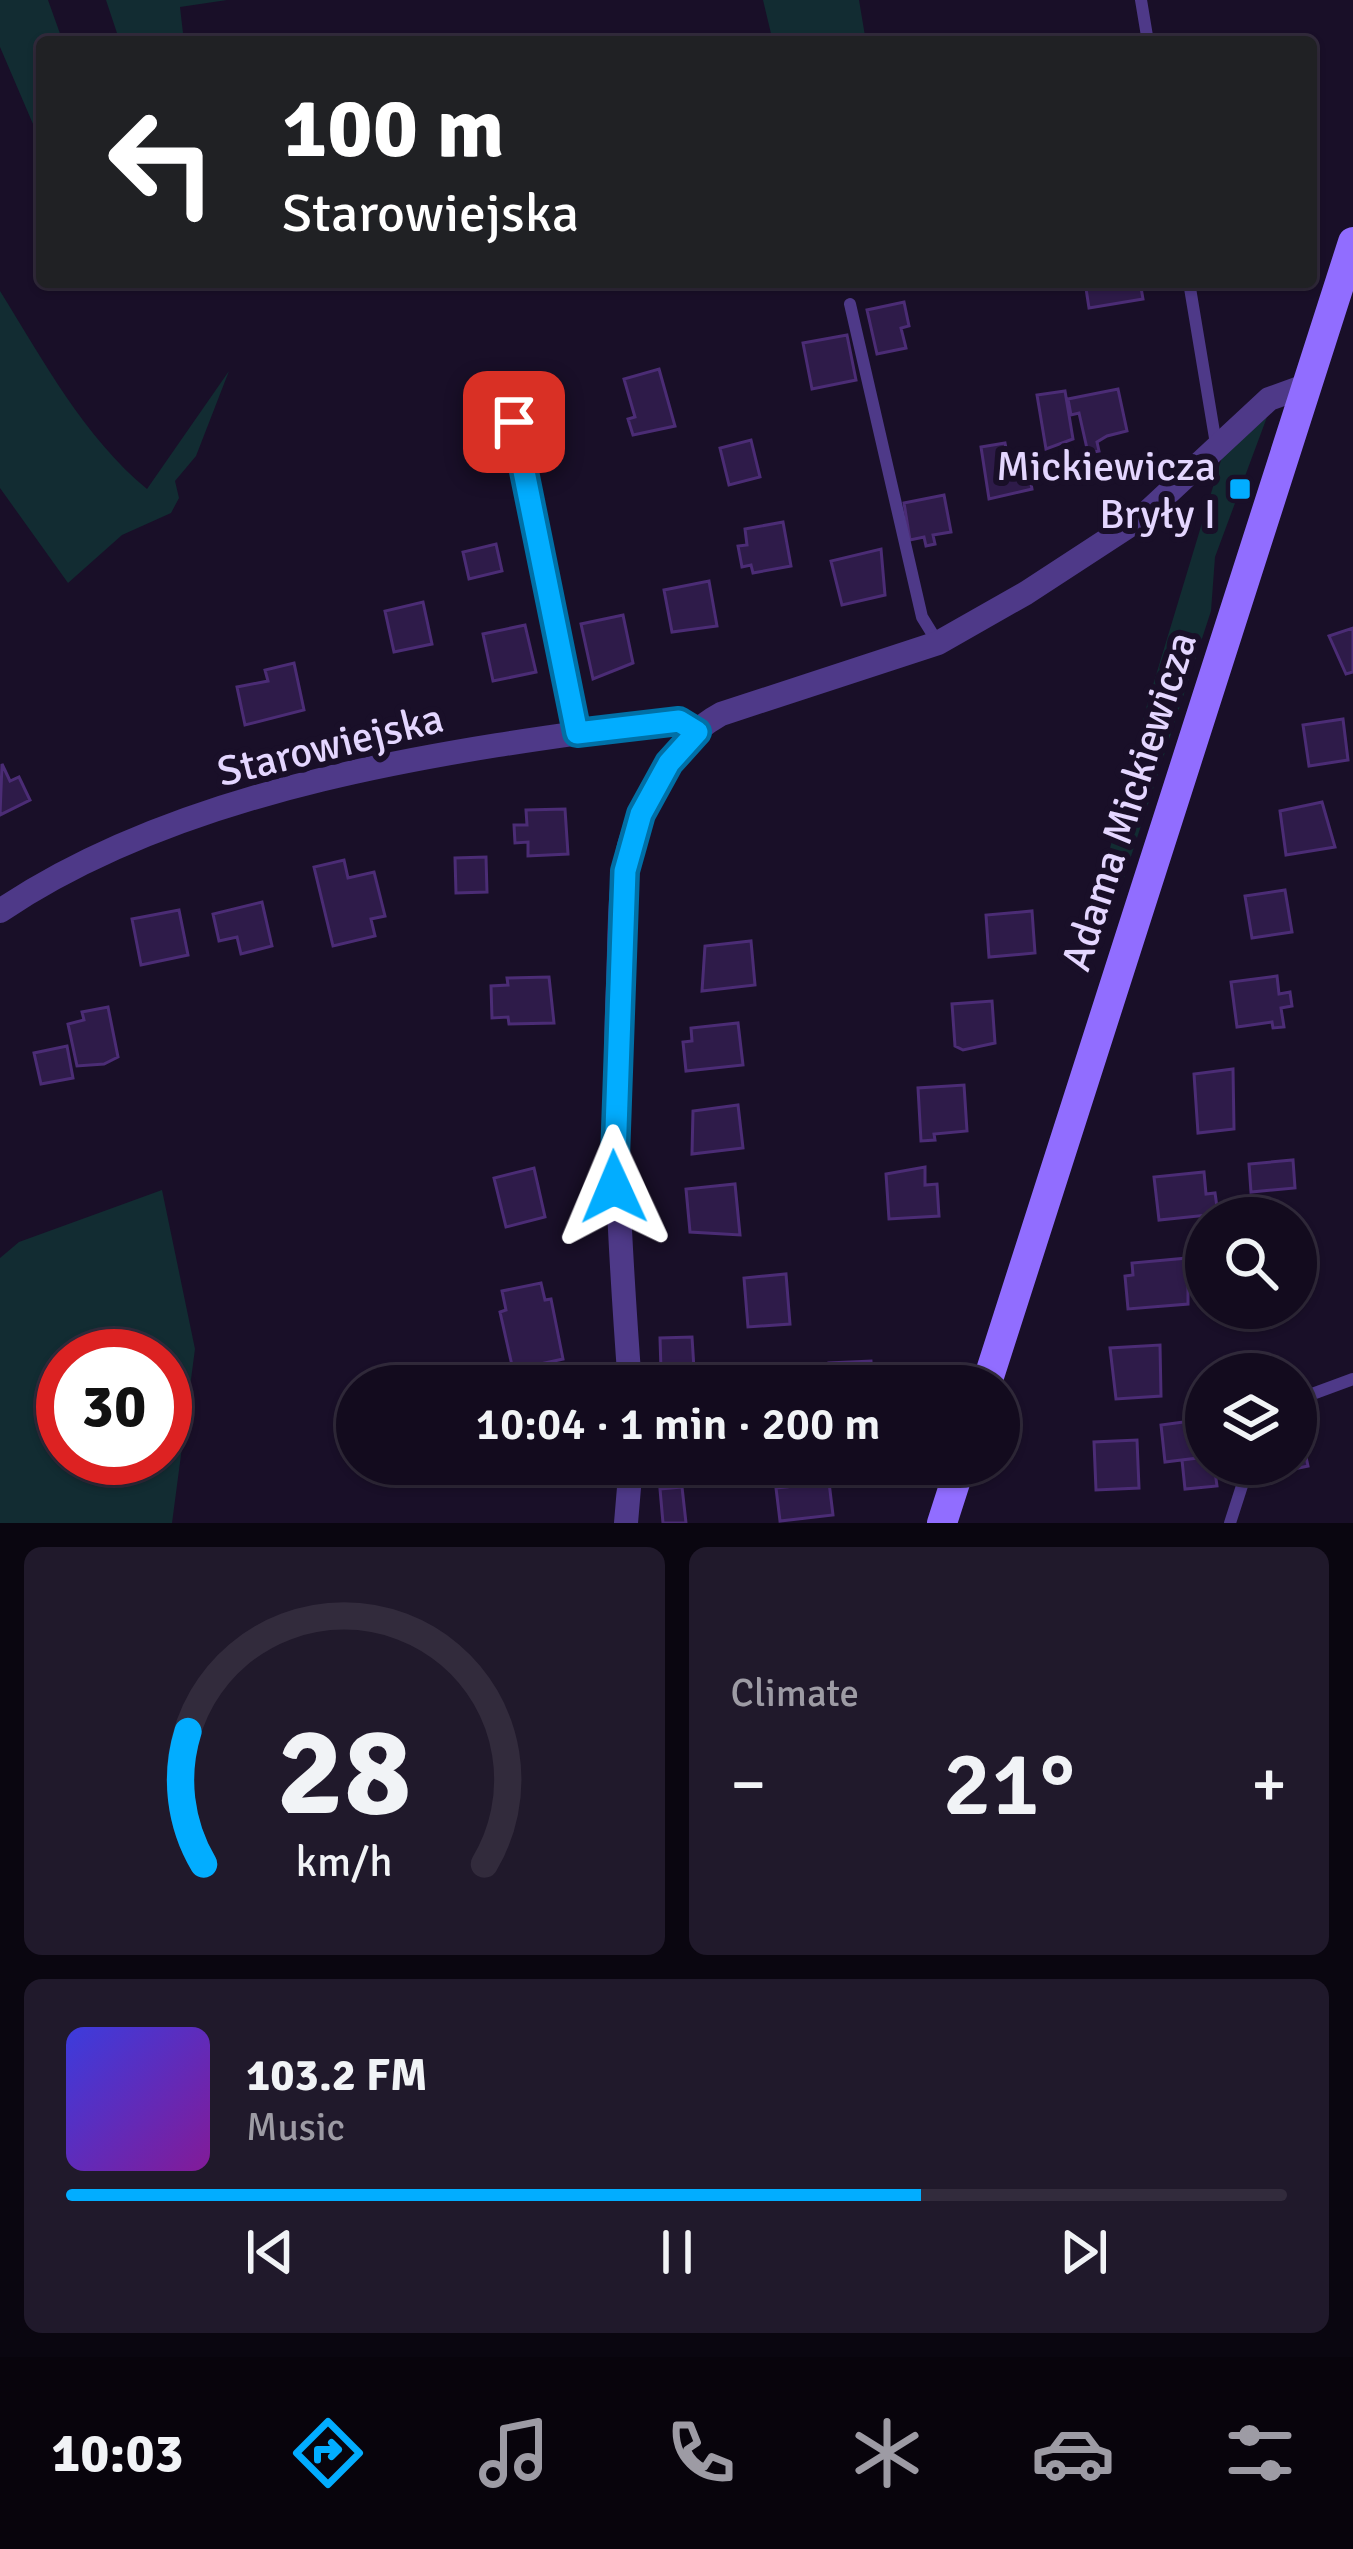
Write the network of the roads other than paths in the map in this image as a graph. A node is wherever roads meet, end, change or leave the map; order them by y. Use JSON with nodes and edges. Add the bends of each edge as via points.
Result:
{"nodes":[{"id":1,"x":1141,"y":0,"type":"edge"},
{"id":2,"x":1147,"y":36,"type":"edge"},
{"id":3,"x":1353,"y":242,"type":"edge"},
{"id":4,"x":1190,"y":288,"type":"edge"},
{"id":5,"x":850,"y":304,"type":"dead end"},
{"id":6,"x":506,"y":382,"type":"dead end"},
{"id":7,"x":1305,"y":386,"type":"junction"},
{"id":8,"x":1216,"y":446,"type":"junction"},
{"id":9,"x":938,"y":643,"type":"junction"},
{"id":10,"x":697,"y":732,"type":"junction"},
{"id":11,"x":577,"y":733,"type":"junction"},
{"id":12,"x":0,"y":910,"type":"edge"},
{"id":13,"x":629,"y":1365,"type":"edge"},
{"id":14,"x":993,"y":1365,"type":"edge"},
{"id":15,"x":1353,"y":1379,"type":"edge"},
{"id":16,"x":1317,"y":1392,"type":"edge"},
{"id":17,"x":629,"y":1485,"type":"edge"},
{"id":18,"x":954,"y":1485,"type":"edge"},
{"id":19,"x":1242,"y":1485,"type":"edge"},
{"id":20,"x":626,"y":1523,"type":"edge"},
{"id":21,"x":942,"y":1523,"type":"edge"},
{"id":22,"x":1230,"y":1523,"type":"edge"}],
"edges":[{"from":1,"to":2,"type":"lane"},
{"from":3,"to":7,"type":"street","name":"Adama Mickiewicza"},
{"from":4,"to":8,"type":"lane"},
{"from":5,"to":9,"type":"lane","via":[[922,617]]},
{"from":6,"to":11,"type":"lane"},
{"from":7,"to":8,"type":"street","via":[[1270,399]]},
{"from":7,"to":14,"type":"street","name":"Adama Mickiewicza"},
{"from":8,"to":9,"type":"street","via":[[1141,518]]},
{"from":9,"to":10,"type":"street","via":[[729,711]]},
{"from":10,"to":11,"type":"street","name":"Starowiejska","via":[[679,721]]},
{"from":10,"to":13,"type":"street","via":[[641,814],[625,871],[614,1134]]},
{"from":11,"to":12,"type":"street","name":"Starowiejska","via":[[389,762],[139,835]]},
{"from":15,"to":16,"type":"lane"},
{"from":17,"to":20,"type":"street"},
{"from":18,"to":21,"type":"street"},
{"from":19,"to":22,"type":"lane"}]}
